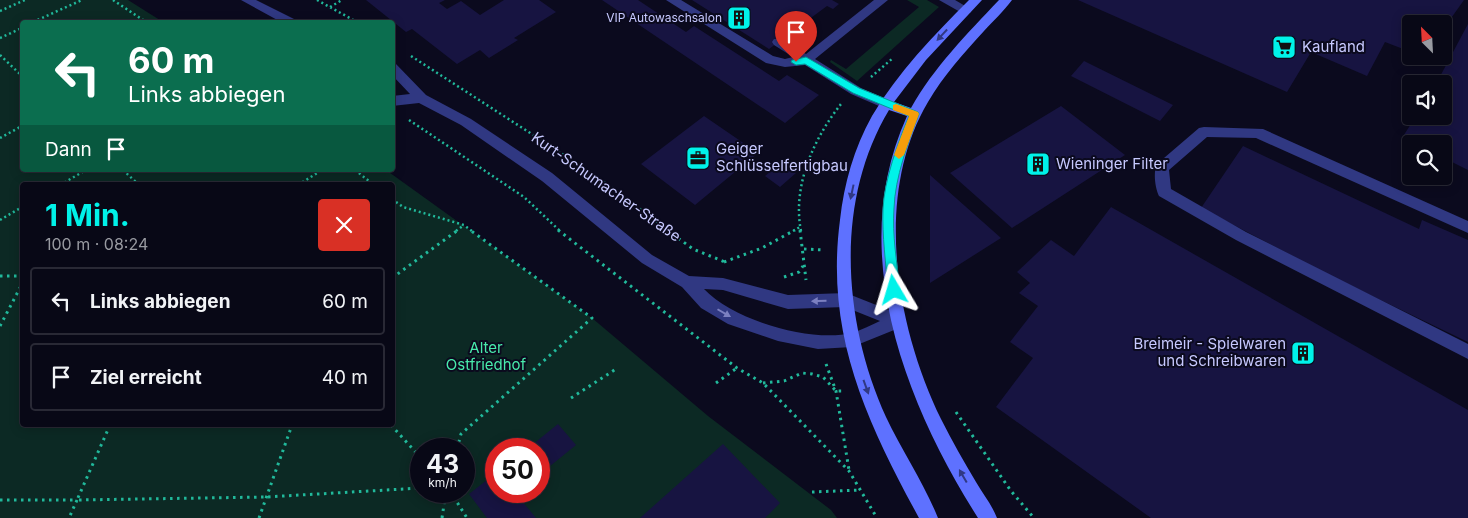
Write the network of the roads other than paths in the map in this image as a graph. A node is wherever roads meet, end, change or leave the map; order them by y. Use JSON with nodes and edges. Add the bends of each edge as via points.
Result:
{"nodes":[{"id":1,"x":247,"y":0,"type":"edge"},
{"id":2,"x":672,"y":0,"type":"edge"},
{"id":3,"x":945,"y":0,"type":"edge"},
{"id":4,"x":976,"y":0,"type":"edge"},
{"id":5,"x":1006,"y":0,"type":"edge"},
{"id":6,"x":878,"y":1,"type":"edge"},
{"id":7,"x":966,"y":10,"type":"junction"},
{"id":8,"x":286,"y":20,"type":"edge"},
{"id":9,"x":778,"y":42,"type":"dead end"},
{"id":10,"x":806,"y":60,"type":"junction"},
{"id":11,"x":395,"y":71,"type":"edge"},
{"id":12,"x":421,"y":98,"type":"junction"},
{"id":13,"x":395,"y":101,"type":"edge"},
{"id":14,"x":886,"y":104,"type":"junction"},
{"id":15,"x":914,"y":114,"type":"junction"},
{"id":16,"x":1468,"y":227,"type":"edge"},
{"id":17,"x":687,"y":282,"type":"junction"},
{"id":18,"x":846,"y":300,"type":"junction"},
{"id":19,"x":898,"y":321,"type":"junction"},
{"id":20,"x":852,"y":340,"type":"junction"},
{"id":21,"x":1468,"y":352,"type":"edge"},
{"id":22,"x":929,"y":518,"type":"edge"},
{"id":23,"x":988,"y":518,"type":"edge"}],
"edges":[{"from":1,"to":8,"type":"street"},
{"from":2,"to":10,"type":"street","via":[[770,60],[785,64]]},
{"from":3,"to":7,"type":"street"},
{"from":4,"to":7,"type":"main road"},
{"from":5,"to":15,"type":"main road","via":[[945,69]]},
{"from":6,"to":10,"type":"street"},
{"from":7,"to":14,"type":"main road","one_way":true,"via":[[922,56]]},
{"from":9,"to":10,"type":"street"},
{"from":10,"to":14,"type":"street","via":[[856,91]]},
{"from":11,"to":12,"type":"street","name":"Kurt-Schumacher-Straße"},
{"from":12,"to":13,"type":"street"},
{"from":12,"to":17,"type":"street","name":"Kurt-Schumacher-Straße","via":[[466,122],[547,176],[647,259]]},
{"from":14,"to":15,"type":"main road"},
{"from":14,"to":18,"type":"main road","one_way":true,"via":[[865,145],[851,197],[844,250]]},
{"from":15,"to":19,"type":"main road","via":[[901,146],[888,208]]},
{"from":16,"to":21,"type":"street","via":[[1258,133],[1204,132],[1162,168],[1164,192],[1241,236]]},
{"from":18,"to":17,"type":"street","name":"Kurt-Schumacher-Straße","one_way":true,"via":[[788,302],[723,284]]},
{"from":17,"to":20,"type":"street","name":"Kurt-Schumacher-Straße","one_way":true,"via":[[707,303],[728,315],[778,334],[818,342]]},
{"from":18,"to":19,"type":"street","name":"Kurt-Schumacher-Straße"},
{"from":18,"to":20,"type":"main road"},
{"from":19,"to":20,"type":"street","name":"Kurt-Schumacher-Straße"},
{"from":23,"to":19,"type":"main road","one_way":true,"via":[[932,417]]},
{"from":20,"to":22,"type":"main road","one_way":true,"via":[[872,405]]}]}
